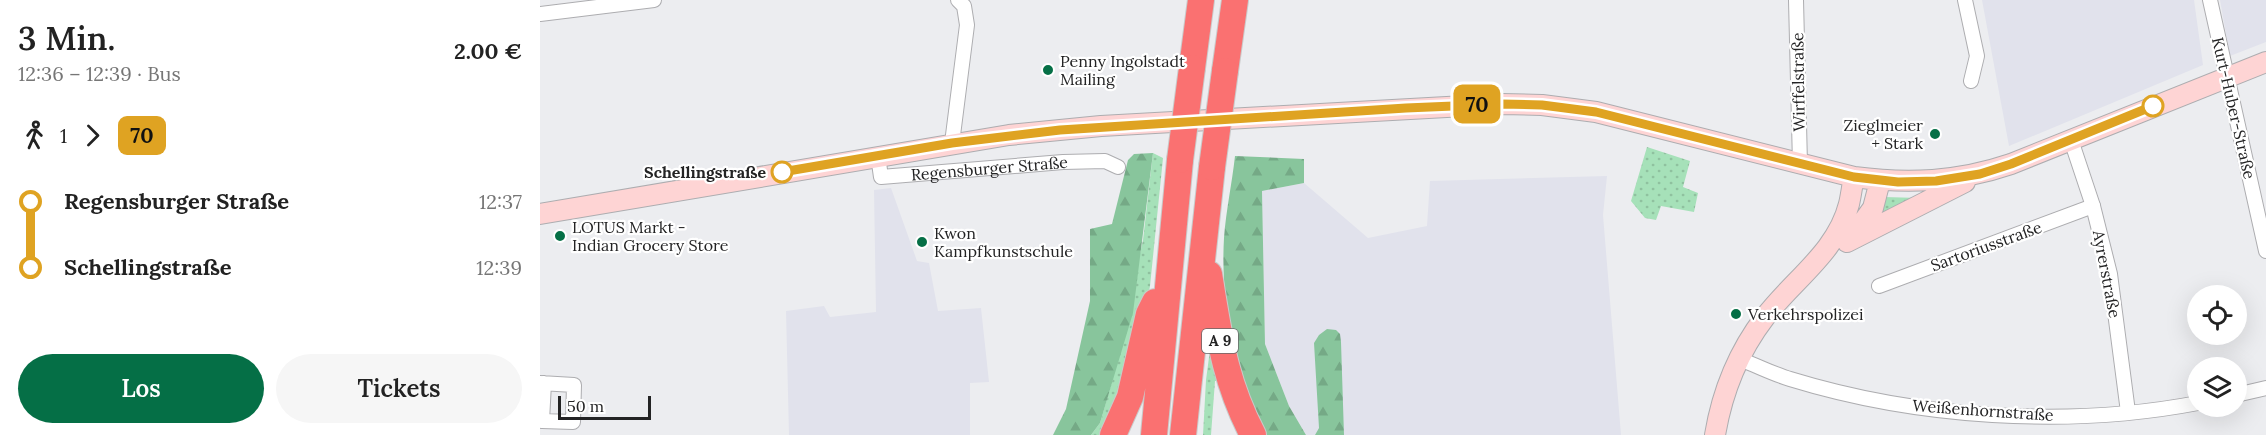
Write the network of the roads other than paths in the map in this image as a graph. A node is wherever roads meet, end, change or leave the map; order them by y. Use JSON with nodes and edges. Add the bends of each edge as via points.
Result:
{"nodes":[{"id":1,"x":654,"y":0,"type":"edge"},
{"id":2,"x":958,"y":0,"type":"edge"},
{"id":3,"x":1201,"y":0,"type":"edge"},
{"id":4,"x":1235,"y":0,"type":"edge"},
{"id":5,"x":1796,"y":0,"type":"edge"},
{"id":6,"x":1965,"y":0,"type":"edge"},
{"id":7,"x":2210,"y":0,"type":"edge"},
{"id":8,"x":540,"y":14,"type":"edge"},
{"id":9,"x":2266,"y":62,"type":"edge"},
{"id":10,"x":2226,"y":77,"type":"junction"},
{"id":11,"x":1971,"y":81,"type":"dead end"},
{"id":12,"x":2071,"y":140,"type":"junction"},
{"id":13,"x":952,"y":143,"type":"junction"},
{"id":14,"x":878,"y":156,"type":"junction"},
{"id":15,"x":1800,"y":164,"type":"junction"},
{"id":16,"x":1118,"y":167,"type":"dead end"},
{"id":17,"x":1980,"y":174,"type":"junction"},
{"id":18,"x":1854,"y":177,"type":"junction"},
{"id":19,"x":1880,"y":181,"type":"junction"},
{"id":20,"x":2093,"y":206,"type":"junction"},
{"id":21,"x":540,"y":214,"type":"edge"},
{"id":22,"x":1204,"y":241,"type":"junction"},
{"id":23,"x":1847,"y":242,"type":"junction"},
{"id":24,"x":2265,"y":245,"type":"edge"},
{"id":25,"x":1170,"y":251,"type":"junction"},
{"id":26,"x":1820,"y":258,"type":"junction"},
{"id":27,"x":1879,"y":286,"type":"dead end"},
{"id":28,"x":1160,"y":294,"type":"junction"},
{"id":29,"x":1739,"y":359,"type":"junction"},
{"id":30,"x":2266,"y":388,"type":"edge"},
{"id":31,"x":2247,"y":392,"type":"edge"},
{"id":32,"x":2187,"y":404,"type":"edge"},
{"id":33,"x":2128,"y":412,"type":"junction"},
{"id":34,"x":1113,"y":435,"type":"edge"},
{"id":35,"x":1146,"y":435,"type":"edge"},
{"id":36,"x":1154,"y":435,"type":"edge"},
{"id":37,"x":1183,"y":435,"type":"edge"},
{"id":38,"x":1253,"y":435,"type":"edge"},
{"id":39,"x":1715,"y":435,"type":"edge"}],
"edges":[{"from":1,"to":8,"type":"street"},
{"from":2,"to":13,"type":"street","via":[[964,6],[967,25]]},
{"from":3,"to":25,"type":"highway","bridge":true},
{"from":4,"to":22,"type":"highway","number":"A 9","bridge":true},
{"from":5,"to":15,"type":"street","name":"Wirffelstraße"},
{"from":6,"to":11,"type":"street","via":[[1977,56]]},
{"from":7,"to":10,"type":"street","name":"Kurt-Huber-Straße"},
{"from":9,"to":10,"type":"street","name":"Regensburger Straße"},
{"from":10,"to":12,"type":"street","name":"Regensburger Straße"},
{"from":10,"to":24,"type":"street","name":"Kurt-Huber-Straße"},
{"from":12,"to":17,"type":"street","name":"Regensburger Straße"},
{"from":12,"to":20,"type":"street","name":"Ayrerstraße"},
{"from":13,"to":14,"type":"street","name":"Regensburger Straße"},
{"from":13,"to":15,"type":"street","name":"Regensburger Straße","via":[[1101,126],[1542,105],[1596,112]]},
{"from":14,"to":16,"type":"street","name":"Regensburger Straße","via":[[881,177],[1063,162],[1105,161]]},
{"from":14,"to":21,"type":"street","name":"Regensburger Straße"},
{"from":15,"to":18,"type":"street","name":"Regensburger Straße"},
{"from":17,"to":19,"type":"street","name":"Regensburger Straße","via":[[1936,181]]},
{"from":17,"to":23,"type":"street"},
{"from":18,"to":19,"type":"street","name":"Regensburger Straße"},
{"from":18,"to":26,"type":"street","via":[[1838,232]]},
{"from":19,"to":23,"type":"street","via":[[1873,208]]},
{"from":20,"to":27,"type":"street","name":"Sartoriusstraße"},
{"from":20,"to":33,"type":"street","name":"Ayrerstraße","via":[[2110,274]]},
{"from":22,"to":37,"type":"highway","number":"A 9"},
{"from":22,"to":38,"type":"highway","number":"A 9","via":[[1226,371]]},
{"from":23,"to":26,"type":"street"},
{"from":25,"to":28,"type":"highway"},
{"from":25,"to":36,"type":"highway"},
{"from":26,"to":29,"type":"street","via":[[1785,292]]},
{"from":28,"to":34,"type":"highway","via":[[1149,314],[1130,397]]},
{"from":28,"to":35,"type":"highway"},
{"from":29,"to":33,"type":"street","name":"Weißenhornstraße","via":[[1788,379],[1847,395],[1940,410],[2040,416]]},
{"from":29,"to":39,"type":"street","via":[[1726,390]]},
{"from":30,"to":31,"type":"street"},
{"from":32,"to":33,"type":"street","name":"Weißenhornstraße"}]}
